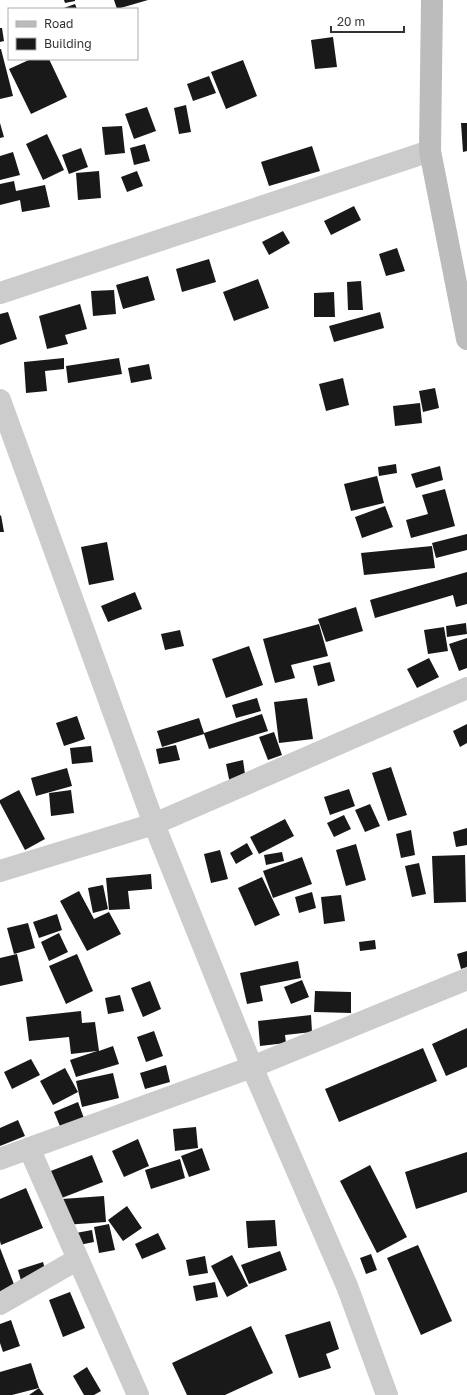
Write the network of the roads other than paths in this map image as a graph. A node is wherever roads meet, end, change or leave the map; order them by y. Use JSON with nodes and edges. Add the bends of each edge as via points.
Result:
{"nodes":[{"id":1,"x":432,"y":0,"type":"edge"},
{"id":2,"x":430,"y":151,"type":"junction"},
{"id":3,"x":0,"y":293,"type":"edge"},
{"id":4,"x":467,"y":339,"type":"edge"},
{"id":5,"x":0,"y":400,"type":"edge"},
{"id":6,"x":467,"y":688,"type":"edge"},
{"id":7,"x":154,"y":824,"type":"junction"},
{"id":8,"x":0,"y":871,"type":"edge"},
{"id":9,"x":467,"y":979,"type":"edge"},
{"id":10,"x":252,"y":1067,"type":"junction"},
{"id":11,"x":30,"y":1148,"type":"junction"},
{"id":12,"x":0,"y":1159,"type":"edge"},
{"id":13,"x":78,"y":1259,"type":"junction"},
{"id":14,"x":0,"y":1304,"type":"edge"},
{"id":15,"x":138,"y":1395,"type":"edge"},
{"id":16,"x":387,"y":1395,"type":"edge"}],
"edges":[{"from":1,"to":2,"type":"street"},
{"from":2,"to":3,"type":"street"},
{"from":2,"to":4,"type":"street"},
{"from":5,"to":7,"type":"street"},
{"from":6,"to":7,"type":"street"},
{"from":7,"to":8,"type":"street"},
{"from":7,"to":10,"type":"street"},
{"from":9,"to":10,"type":"street"},
{"from":10,"to":11,"type":"street"},
{"from":10,"to":16,"type":"street","via":[[347,1286]]},
{"from":11,"to":12,"type":"street"},
{"from":11,"to":13,"type":"street"},
{"from":13,"to":14,"type":"street"},
{"from":13,"to":15,"type":"street"}]}
